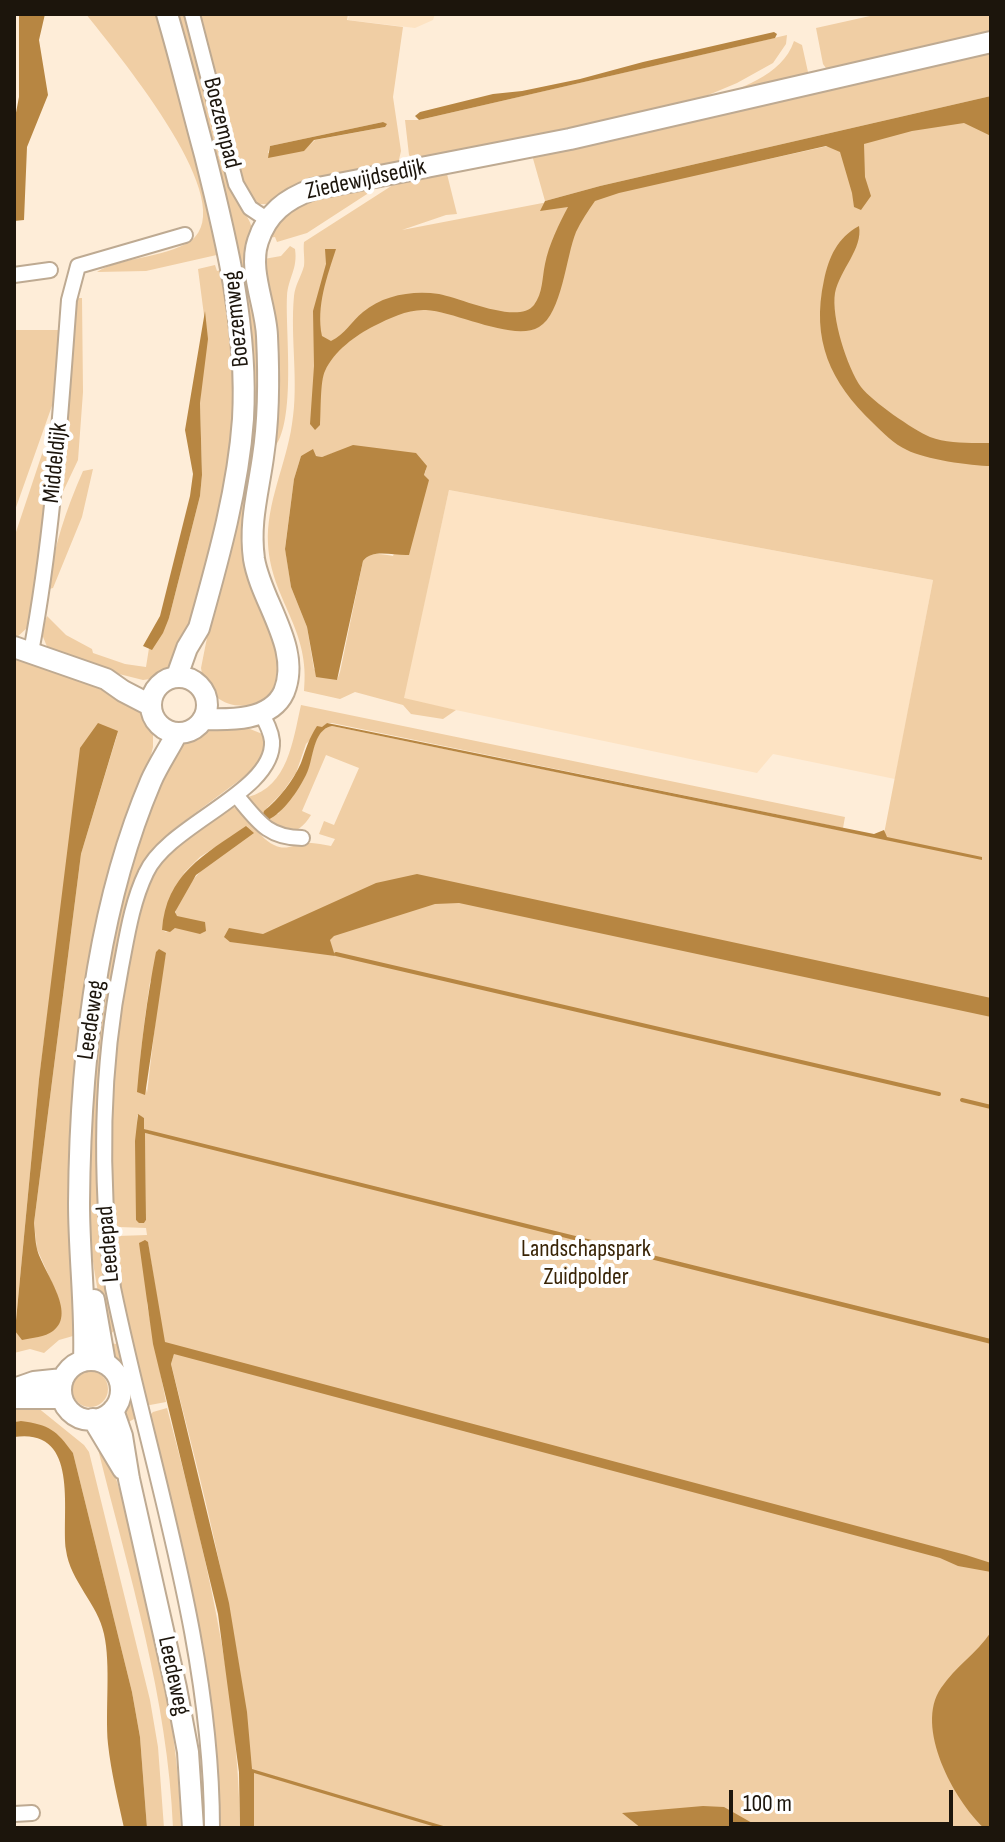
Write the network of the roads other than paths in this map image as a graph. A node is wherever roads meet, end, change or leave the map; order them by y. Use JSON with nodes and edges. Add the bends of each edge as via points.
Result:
{"nodes":[{"id":1,"x":167,"y":14,"type":"edge"},
{"id":2,"x":192,"y":14,"type":"edge"},
{"id":3,"x":991,"y":42,"type":"edge"},
{"id":4,"x":268,"y":220,"type":"junction"},
{"id":5,"x":185,"y":235,"type":"dead end"},
{"id":6,"x":50,"y":270,"type":"dead end"},
{"id":7,"x":14,"y":275,"type":"edge"},
{"id":8,"x":23,"y":650,"type":"edge"},
{"id":9,"x":186,"y":679,"type":"junction"},
{"id":10,"x":154,"y":696,"type":"junction"},
{"id":11,"x":205,"y":710,"type":"junction"},
{"id":12,"x":254,"y":715,"type":"junction"},
{"id":13,"x":169,"y":730,"type":"junction"},
{"id":14,"x":236,"y":795,"type":"junction"},
{"id":15,"x":302,"y":838,"type":"dead end"},
{"id":16,"x":83,"y":1269,"type":"junction"},
{"id":17,"x":84,"y":1361,"type":"junction"},
{"id":18,"x":105,"y":1363,"type":"junction"},
{"id":19,"x":63,"y":1388,"type":"junction"},
{"id":20,"x":14,"y":1389,"type":"edge"},
{"id":21,"x":14,"y":1398,"type":"edge"},
{"id":22,"x":113,"y":1410,"type":"junction"},
{"id":23,"x":93,"y":1419,"type":"junction"},
{"id":24,"x":129,"y":1479,"type":"junction"},
{"id":25,"x":32,"y":1813,"type":"dead end"},
{"id":26,"x":14,"y":1814,"type":"edge"},
{"id":27,"x":193,"y":1828,"type":"edge"},
{"id":28,"x":212,"y":1828,"type":"edge"}],
"edges":[{"from":1,"to":9,"type":"main road","name":"Boezemweg","via":[[223,226],[243,353],[243,420],[233,490],[199,628],[199,650]]},
{"from":2,"to":4,"type":"street","name":"Boezempad","via":[[236,184],[250,208]]},
{"from":3,"to":4,"type":"main road","name":"Ziedewijdsedijk","via":[[570,139],[313,189],[281,204]]},
{"from":4,"to":12,"type":"main road","via":[[256,261],[268,381],[264,456],[251,535],[261,589],[283,634],[288,669],[276,704]]},
{"from":5,"to":8,"type":"street","name":"Middeldijk","via":[[78,266],[74,274],[40,603]]},
{"from":6,"to":7,"type":"street"},
{"from":8,"to":10,"type":"main road","via":[[106,679],[123,691]]},
{"from":9,"to":10,"type":"main road","via":[[162,681]]},
{"from":9,"to":11,"type":"main road","via":[[201,687]]},
{"from":10,"to":13,"type":"main road","via":[[152,713]]},
{"from":11,"to":12,"type":"main road","via":[[229,720]]},
{"from":11,"to":13,"type":"main road","via":[[187,732]]},
{"from":12,"to":14,"type":"street","name":"Leedepad","via":[[269,728],[270,756]]},
{"from":13,"to":16,"type":"main road","name":"Leedeweg","via":[[111,910],[91,1013],[82,1096]]},
{"from":14,"to":15,"type":"street","via":[[267,830],[283,838]]},
{"from":14,"to":28,"type":"street","name":"Leedepad","via":[[159,851],[142,882],[115,999],[103,1154],[113,1288],[192,1627],[204,1706]]},
{"from":16,"to":17,"type":"main road","name":"Leedeweg"},
{"from":16,"to":18,"type":"main road","name":"Leedeweg"},
{"from":17,"to":18,"type":"main road"},
{"from":17,"to":19,"type":"main road","via":[[69,1369]]},
{"from":18,"to":22,"type":"main road","via":[[120,1385]]},
{"from":19,"to":20,"type":"main road","via":[[34,1382]]},
{"from":19,"to":21,"type":"main road"},
{"from":19,"to":23,"type":"main road","via":[[74,1414]]},
{"from":22,"to":23,"type":"main road"},
{"from":22,"to":24,"type":"main road","name":"Leedeweg"},
{"from":23,"to":24,"type":"main road","name":"Leedeweg"},
{"from":24,"to":27,"type":"main road","name":"Leedeweg","via":[[188,1752]]},
{"from":25,"to":26,"type":"street"}]}
